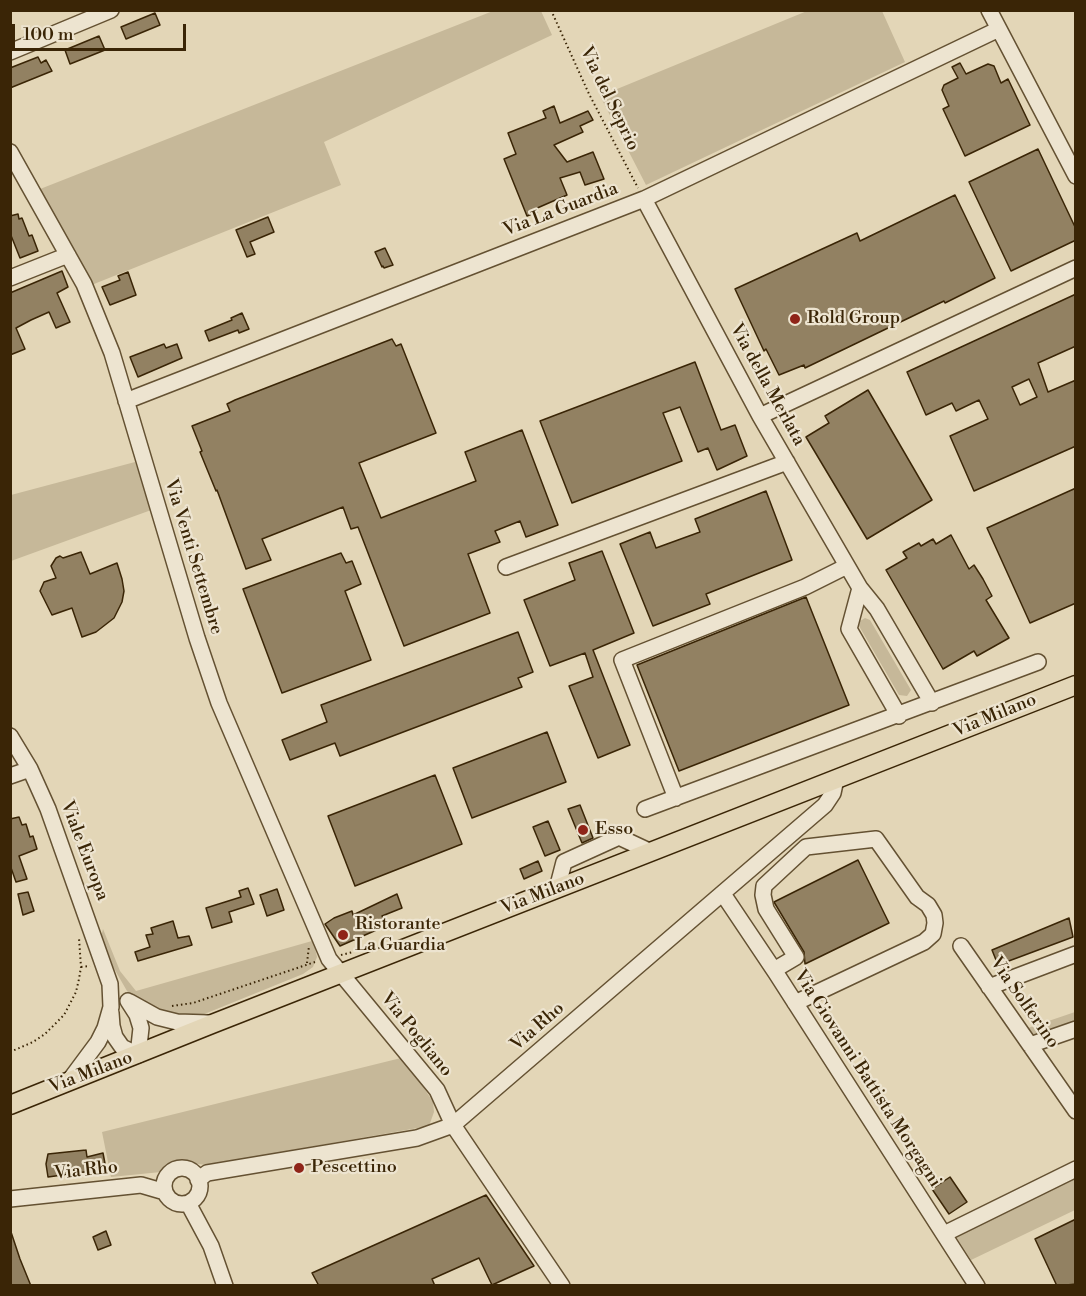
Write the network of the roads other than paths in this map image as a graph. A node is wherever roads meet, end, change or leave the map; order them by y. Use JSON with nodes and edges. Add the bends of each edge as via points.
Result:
{"nodes":[{"id":1,"x":111,"y":10,"type":"edge"},
{"id":2,"x":989,"y":10,"type":"edge"},
{"id":3,"x":999,"y":29,"type":"junction"},
{"id":4,"x":10,"y":52,"type":"edge"},
{"id":5,"x":10,"y":152,"type":"edge"},
{"id":6,"x":1076,"y":176,"type":"edge"},
{"id":7,"x":644,"y":199,"type":"junction"},
{"id":8,"x":68,"y":255,"type":"junction"},
{"id":9,"x":1076,"y":268,"type":"edge"},
{"id":10,"x":10,"y":278,"type":"edge"},
{"id":11,"x":126,"y":401,"type":"junction"},
{"id":12,"x":760,"y":416,"type":"junction"},
{"id":13,"x":787,"y":462,"type":"junction"},
{"id":14,"x":847,"y":566,"type":"junction"},
{"id":15,"x":506,"y":567,"type":"dead end"},
{"id":16,"x":860,"y":588,"type":"junction"},
{"id":17,"x":1038,"y":662,"type":"dead end"},
{"id":18,"x":1076,"y":685,"type":"edge"},
{"id":19,"x":932,"y":703,"type":"junction"},
{"id":20,"x":899,"y":716,"type":"junction"},
{"id":21,"x":10,"y":736,"type":"edge"},
{"id":22,"x":30,"y":769,"type":"junction"},
{"id":23,"x":10,"y":776,"type":"edge"},
{"id":24,"x":836,"y":779,"type":"junction"},
{"id":25,"x":676,"y":798,"type":"junction"},
{"id":26,"x":645,"y":809,"type":"dead end"},
{"id":27,"x":651,"y":852,"type":"junction"},
{"id":28,"x":557,"y":889,"type":"junction"},
{"id":29,"x":723,"y":894,"type":"junction"},
{"id":30,"x":961,"y":946,"type":"dead end"},
{"id":31,"x":1076,"y":954,"type":"edge"},
{"id":32,"x":774,"y":970,"type":"junction"},
{"id":33,"x":340,"y":973,"type":"junction"},
{"id":34,"x":110,"y":984,"type":"junction"},
{"id":35,"x":989,"y":987,"type":"junction"},
{"id":36,"x":128,"y":1001,"type":"junction"},
{"id":37,"x":795,"y":1003,"type":"junction"},
{"id":38,"x":111,"y":1007,"type":"junction"},
{"id":39,"x":212,"y":1024,"type":"junction"},
{"id":40,"x":1076,"y":1029,"type":"edge"},
{"id":41,"x":1030,"y":1045,"type":"junction"},
{"id":42,"x":138,"y":1054,"type":"junction"},
{"id":43,"x":69,"y":1081,"type":"junction"},
{"id":44,"x":10,"y":1105,"type":"edge"},
{"id":45,"x":1076,"y":1112,"type":"edge"},
{"id":46,"x":453,"y":1125,"type":"junction"},
{"id":47,"x":1076,"y":1169,"type":"edge"},
{"id":48,"x":198,"y":1180,"type":"junction"},
{"id":49,"x":165,"y":1192,"type":"junction"},
{"id":50,"x":13,"y":1199,"type":"edge"},
{"id":51,"x":188,"y":1203,"type":"junction"},
{"id":52,"x":944,"y":1234,"type":"junction"},
{"id":53,"x":225,"y":1286,"type":"edge"},
{"id":54,"x":562,"y":1286,"type":"edge"},
{"id":55,"x":976,"y":1286,"type":"edge"}],
"edges":[{"from":1,"to":4,"type":"street"},
{"from":2,"to":3,"type":"street"},
{"from":3,"to":6,"type":"street"},
{"from":3,"to":7,"type":"street","name":"Via La Guardia"},
{"from":5,"to":8,"type":"street","name":"Via Venti Settembre"},
{"from":7,"to":11,"type":"street","name":"Via La Guardia"},
{"from":7,"to":12,"type":"street","name":"Via della Merlata"},
{"from":8,"to":10,"type":"street"},
{"from":8,"to":11,"type":"street","name":"Via Venti Settembre","via":[[112,353]]},
{"from":9,"to":12,"type":"street"},
{"from":11,"to":33,"type":"street","name":"Via Venti Settembre","via":[[219,703],[328,959]]},
{"from":12,"to":13,"type":"street","name":"Via della Merlata"},
{"from":13,"to":14,"type":"street","name":"Via della Merlata"},
{"from":13,"to":15,"type":"street"},
{"from":14,"to":16,"type":"street","name":"Via della Merlata"},
{"from":14,"to":25,"type":"street","via":[[805,587],[622,660]]},
{"from":16,"to":19,"type":"street","name":"Via della Merlata","via":[[877,609]]},
{"from":16,"to":20,"type":"street","via":[[849,629]]},
{"from":17,"to":19,"type":"street"},
{"from":18,"to":24,"type":"main road","name":"Via Milano"},
{"from":19,"to":20,"type":"street"},
{"from":20,"to":25,"type":"street"},
{"from":21,"to":22,"type":"street","name":"Viale Europa"},
{"from":22,"to":23,"type":"street"},
{"from":22,"to":34,"type":"street","name":"Viale Europa","via":[[78,889]]},
{"from":24,"to":27,"type":"main road","name":"Via Milano"},
{"from":24,"to":29,"type":"street","name":"Via Rho","via":[[825,805]]},
{"from":25,"to":26,"type":"street"},
{"from":27,"to":28,"type":"main road","name":"Via Milano"},
{"from":27,"to":28,"type":"street","via":[[619,837],[564,861]]},
{"from":28,"to":33,"type":"main road","name":"Via Milano"},
{"from":29,"to":32,"type":"street","name":"Via Giovanni Battista Morgagni"},
{"from":29,"to":46,"type":"street","name":"Via Rho"},
{"from":30,"to":35,"type":"street","name":"Via Solferino"},
{"from":31,"to":35,"type":"street"},
{"from":32,"to":37,"type":"street","name":"Via Giovanni Battista Morgagni"},
{"from":32,"to":37,"type":"street","via":[[796,957],[766,909],[764,886],[806,847],[876,839],[917,897],[928,904],[934,915],[933,934],[924,942]]},
{"from":33,"to":39,"type":"main road","name":"Via Milano"},
{"from":33,"to":46,"type":"street","name":"Via Pogliano","via":[[437,1090]]},
{"from":34,"to":36,"type":"street","name":"Viale Europa"},
{"from":34,"to":38,"type":"street","name":"Viale Europa"},
{"from":35,"to":41,"type":"street","name":"Via Solferino"},
{"from":36,"to":39,"type":"street","name":"Viale Europa","via":[[157,1017]]},
{"from":36,"to":42,"type":"street","via":[[141,1028]]},
{"from":37,"to":52,"type":"street","name":"Via Giovanni Battista Morgagni"},
{"from":38,"to":42,"type":"street","via":[[115,1037],[122,1047]]},
{"from":38,"to":43,"type":"street","name":"Viale Europa","via":[[98,1042]]},
{"from":39,"to":42,"type":"main road","name":"Via Milano"},
{"from":40,"to":41,"type":"street"},
{"from":41,"to":45,"type":"street","name":"Via Solferino"},
{"from":42,"to":43,"type":"main road","name":"Via Milano"},
{"from":43,"to":44,"type":"main road","name":"Via Milano"},
{"from":46,"to":48,"type":"street","name":"Via Rho","via":[[417,1138],[207,1173]]},
{"from":46,"to":54,"type":"street","name":"Via Pogliano"},
{"from":47,"to":52,"type":"street"},
{"from":48,"to":49,"type":"street","via":[[185,1168],[173,1171],[165,1180]]},
{"from":48,"to":51,"type":"street","via":[[197,1196]]},
{"from":49,"to":50,"type":"street","name":"Via Rho","via":[[141,1185]]},
{"from":49,"to":51,"type":"street","name":"Via Rho","via":[[172,1201]]},
{"from":51,"to":53,"type":"street","via":[[212,1246]]},
{"from":52,"to":55,"type":"street","name":"Via Giovanni Battista Morgagni"}]}
